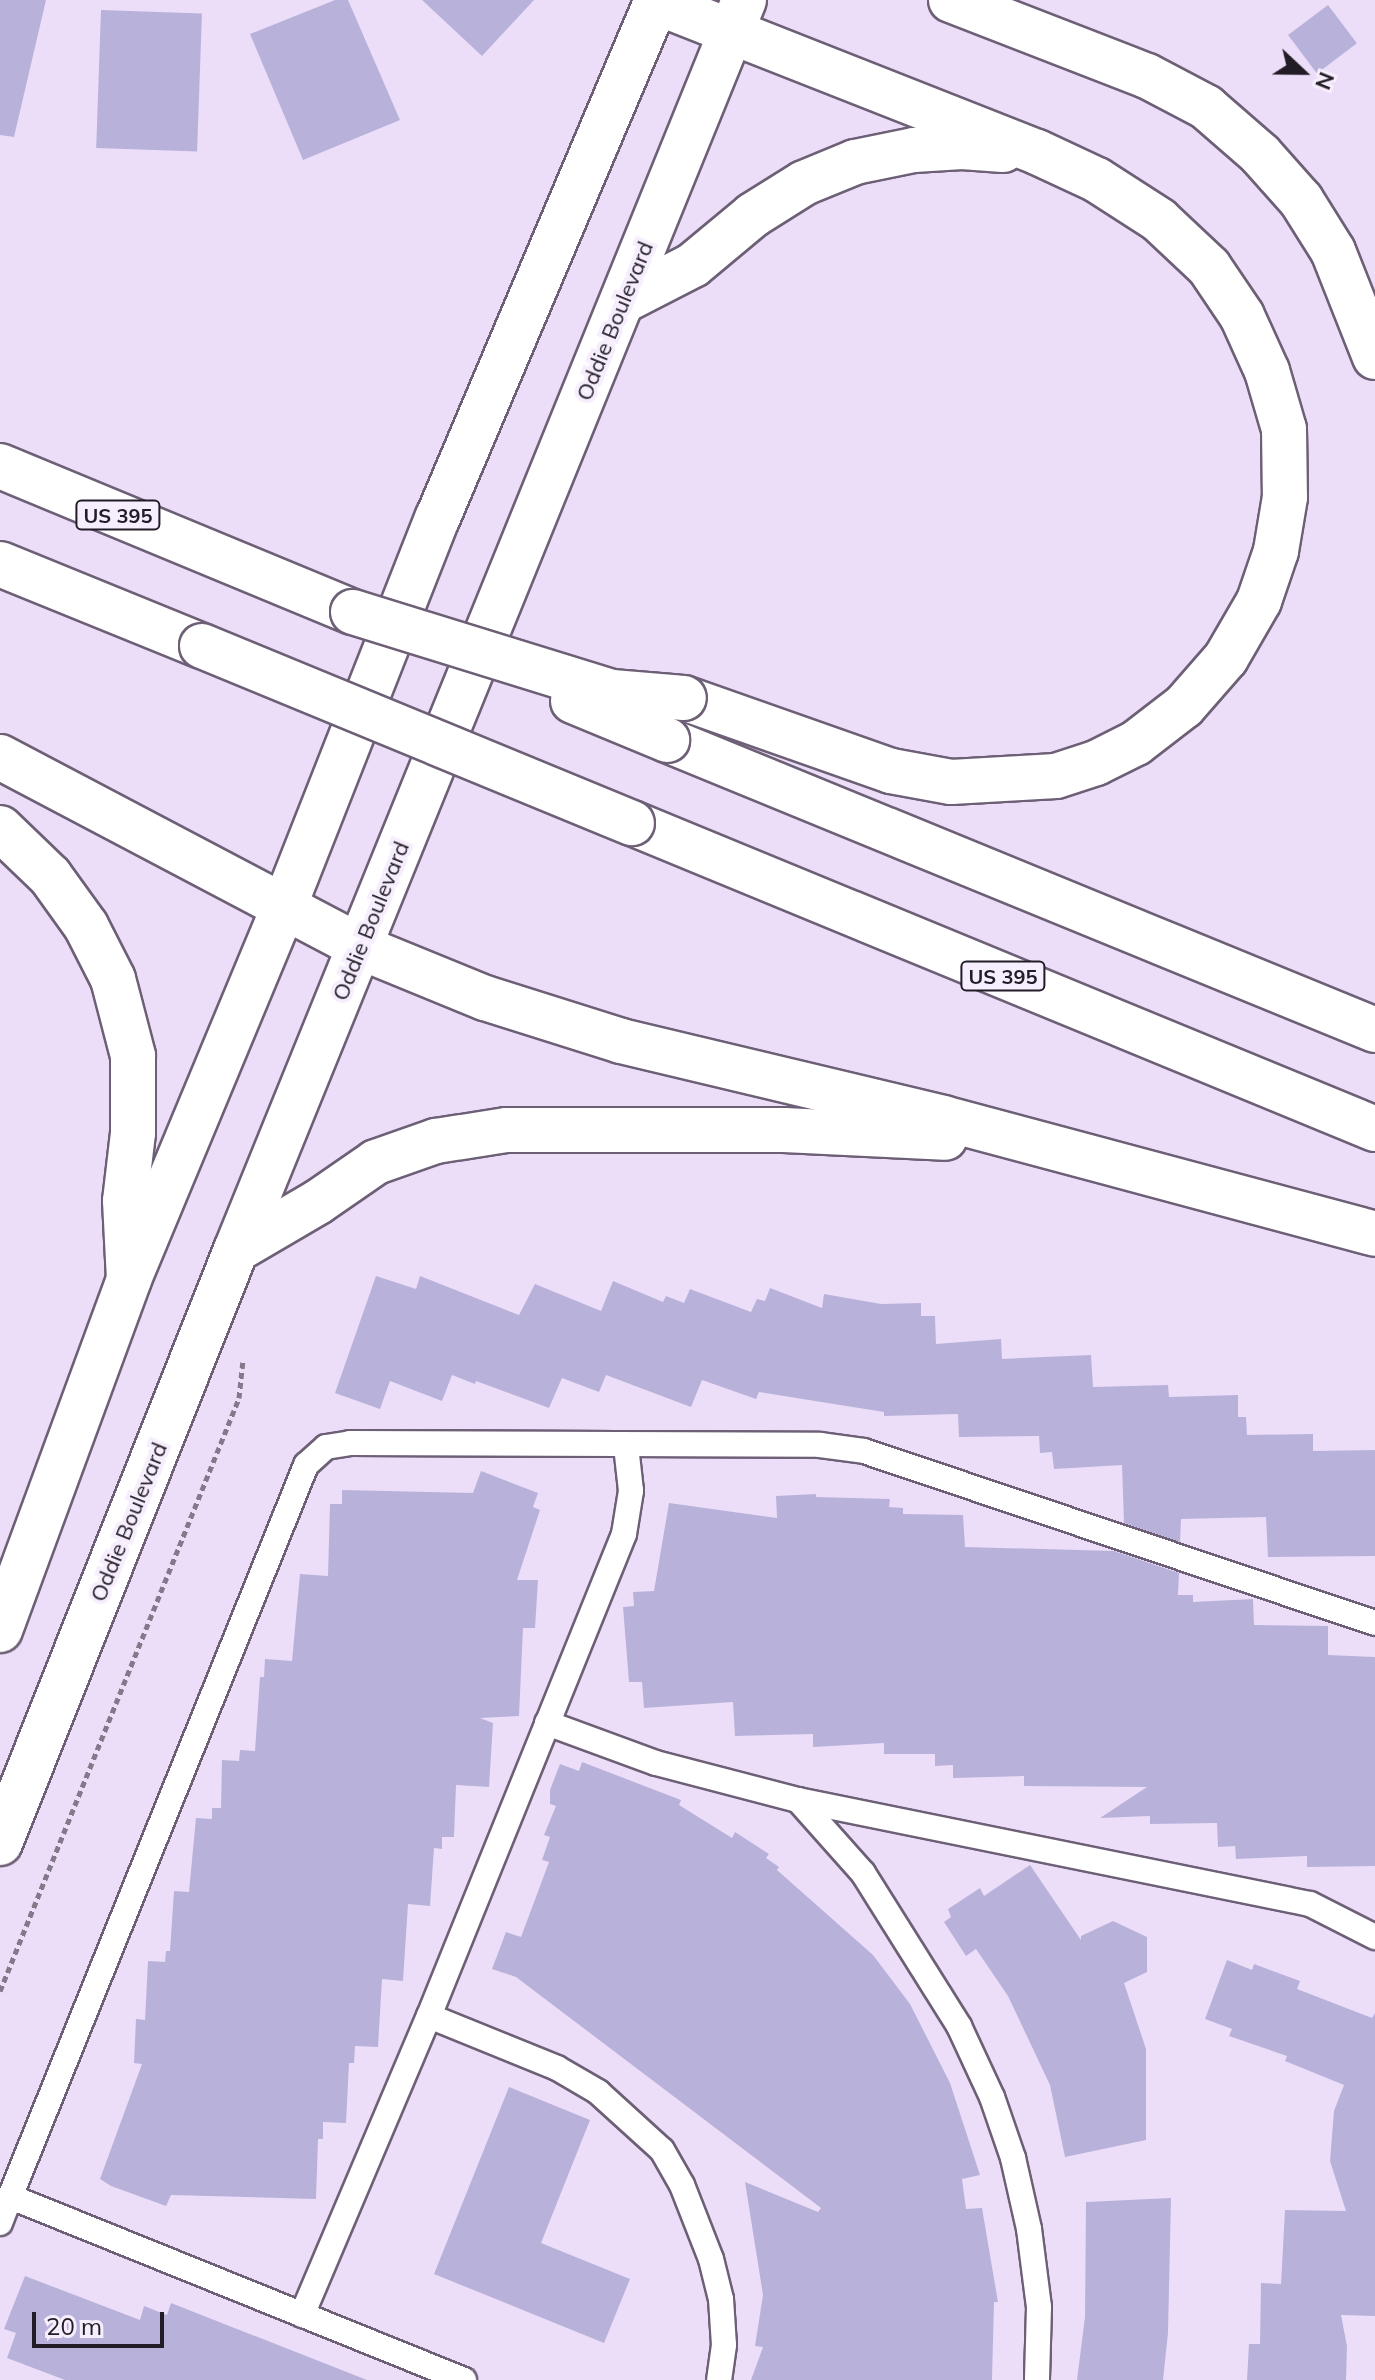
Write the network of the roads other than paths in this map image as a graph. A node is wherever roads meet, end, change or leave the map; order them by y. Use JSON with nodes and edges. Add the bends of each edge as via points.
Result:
{"nodes":[{"id":1,"x":951,"y":0,"type":"edge"},
{"id":2,"x":656,"y":1,"type":"edge"},
{"id":3,"x":738,"y":16,"type":"edge"},
{"id":4,"x":1037,"y":152,"type":"junction"},
{"id":5,"x":625,"y":300,"type":"junction"},
{"id":6,"x":1375,"y":357,"type":"edge"},
{"id":7,"x":0,"y":466,"type":"edge"},
{"id":8,"x":0,"y":564,"type":"edge"},
{"id":9,"x":353,"y":612,"type":"junction"},
{"id":10,"x":0,"y":757,"type":"edge"},
{"id":11,"x":0,"y":828,"type":"edge"},
{"id":12,"x":284,"y":907,"type":"junction"},
{"id":13,"x":360,"y":947,"type":"junction"},
{"id":14,"x":1375,"y":1030,"type":"edge"},
{"id":15,"x":1375,"y":1129,"type":"edge"},
{"id":16,"x":1023,"y":1139,"type":"junction"},
{"id":17,"x":1375,"y":1234,"type":"edge"},
{"id":18,"x":236,"y":1250,"type":"junction"},
{"id":19,"x":129,"y":1279,"type":"junction"},
{"id":20,"x":626,"y":1446,"type":"junction"},
{"id":21,"x":1375,"y":1623,"type":"edge"},
{"id":22,"x":0,"y":1630,"type":"edge"},
{"id":23,"x":547,"y":1723,"type":"junction"},
{"id":24,"x":798,"y":1800,"type":"junction"},
{"id":25,"x":0,"y":1843,"type":"edge"},
{"id":26,"x":1375,"y":1937,"type":"edge"},
{"id":27,"x":429,"y":2016,"type":"junction"},
{"id":28,"x":10,"y":2197,"type":"junction"},
{"id":29,"x":0,"y":2223,"type":"edge"},
{"id":30,"x":302,"y":2315,"type":"junction"},
{"id":31,"x":464,"y":2380,"type":"edge"},
{"id":32,"x":719,"y":2380,"type":"edge"},
{"id":33,"x":1037,"y":2380,"type":"edge"}],
"edges":[{"from":1,"to":6,"type":"main road","via":[[1147,76],[1206,107],[1260,154],[1301,200],[1333,251]]},
{"from":2,"to":3,"type":"main road"},
{"from":2,"to":12,"type":"main road","via":[[438,517]]},
{"from":3,"to":4,"type":"main road"},
{"from":3,"to":5,"type":"main road","name":"Oddie Boulevard"},
{"from":4,"to":5,"type":"main road","via":[[933,149],[855,162],[804,183],[753,215],[693,265]]},
{"from":4,"to":9,"type":"main road","bridge":true,"via":[[1097,180],[1159,220],[1199,258],[1242,316],[1267,371],[1284,429],[1285,497],[1276,551],[1259,601],[1226,658],[1184,706],[1136,743],[1056,776],[951,782],[891,771],[684,698],[612,692]]},
{"from":5,"to":13,"type":"main road","name":"Oddie Boulevard"},
{"from":7,"to":9,"type":"main road","number":"US 395"},
{"from":8,"to":15,"type":"main road","number":"US 395","bridge":true},
{"from":9,"to":14,"type":"main road","number":"US 395","bridge":true},
{"from":10,"to":12,"type":"main road"},
{"from":11,"to":19,"type":"main road","via":[[50,876],[86,926],[113,979],[133,1056],[133,1133],[125,1201]]},
{"from":12,"to":13,"type":"main road"},
{"from":12,"to":19,"type":"main road"},
{"from":13,"to":16,"type":"main road","via":[[485,998],[621,1041]]},
{"from":13,"to":18,"type":"main road","name":"Oddie Boulevard"},
{"from":16,"to":17,"type":"main road"},
{"from":16,"to":18,"type":"main road","via":[[784,1130],[506,1130],[436,1141],[376,1162]]},
{"from":18,"to":25,"type":"main road","name":"Oddie Boulevard"},
{"from":19,"to":22,"type":"main road"},
{"from":20,"to":21,"type":"lane","via":[[820,1445],[864,1451]]},
{"from":20,"to":23,"type":"lane","via":[[631,1491],[624,1534]]},
{"from":20,"to":28,"type":"lane","via":[[350,1443],[326,1447],[306,1465]]},
{"from":23,"to":24,"type":"lane","via":[[656,1763]]},
{"from":23,"to":27,"type":"lane"},
{"from":24,"to":26,"type":"lane","via":[[1267,1893],[1310,1904]]},
{"from":24,"to":33,"type":"lane","via":[[863,1873],[959,2026],[992,2097],[1029,2229],[1039,2307]]},
{"from":27,"to":30,"type":"lane"},
{"from":27,"to":32,"type":"lane","via":[[510,2047],[598,2092],[662,2150],[700,2223],[715,2273],[724,2345]]},
{"from":28,"to":29,"type":"lane"},
{"from":28,"to":30,"type":"lane"},
{"from":30,"to":31,"type":"lane"}]}
